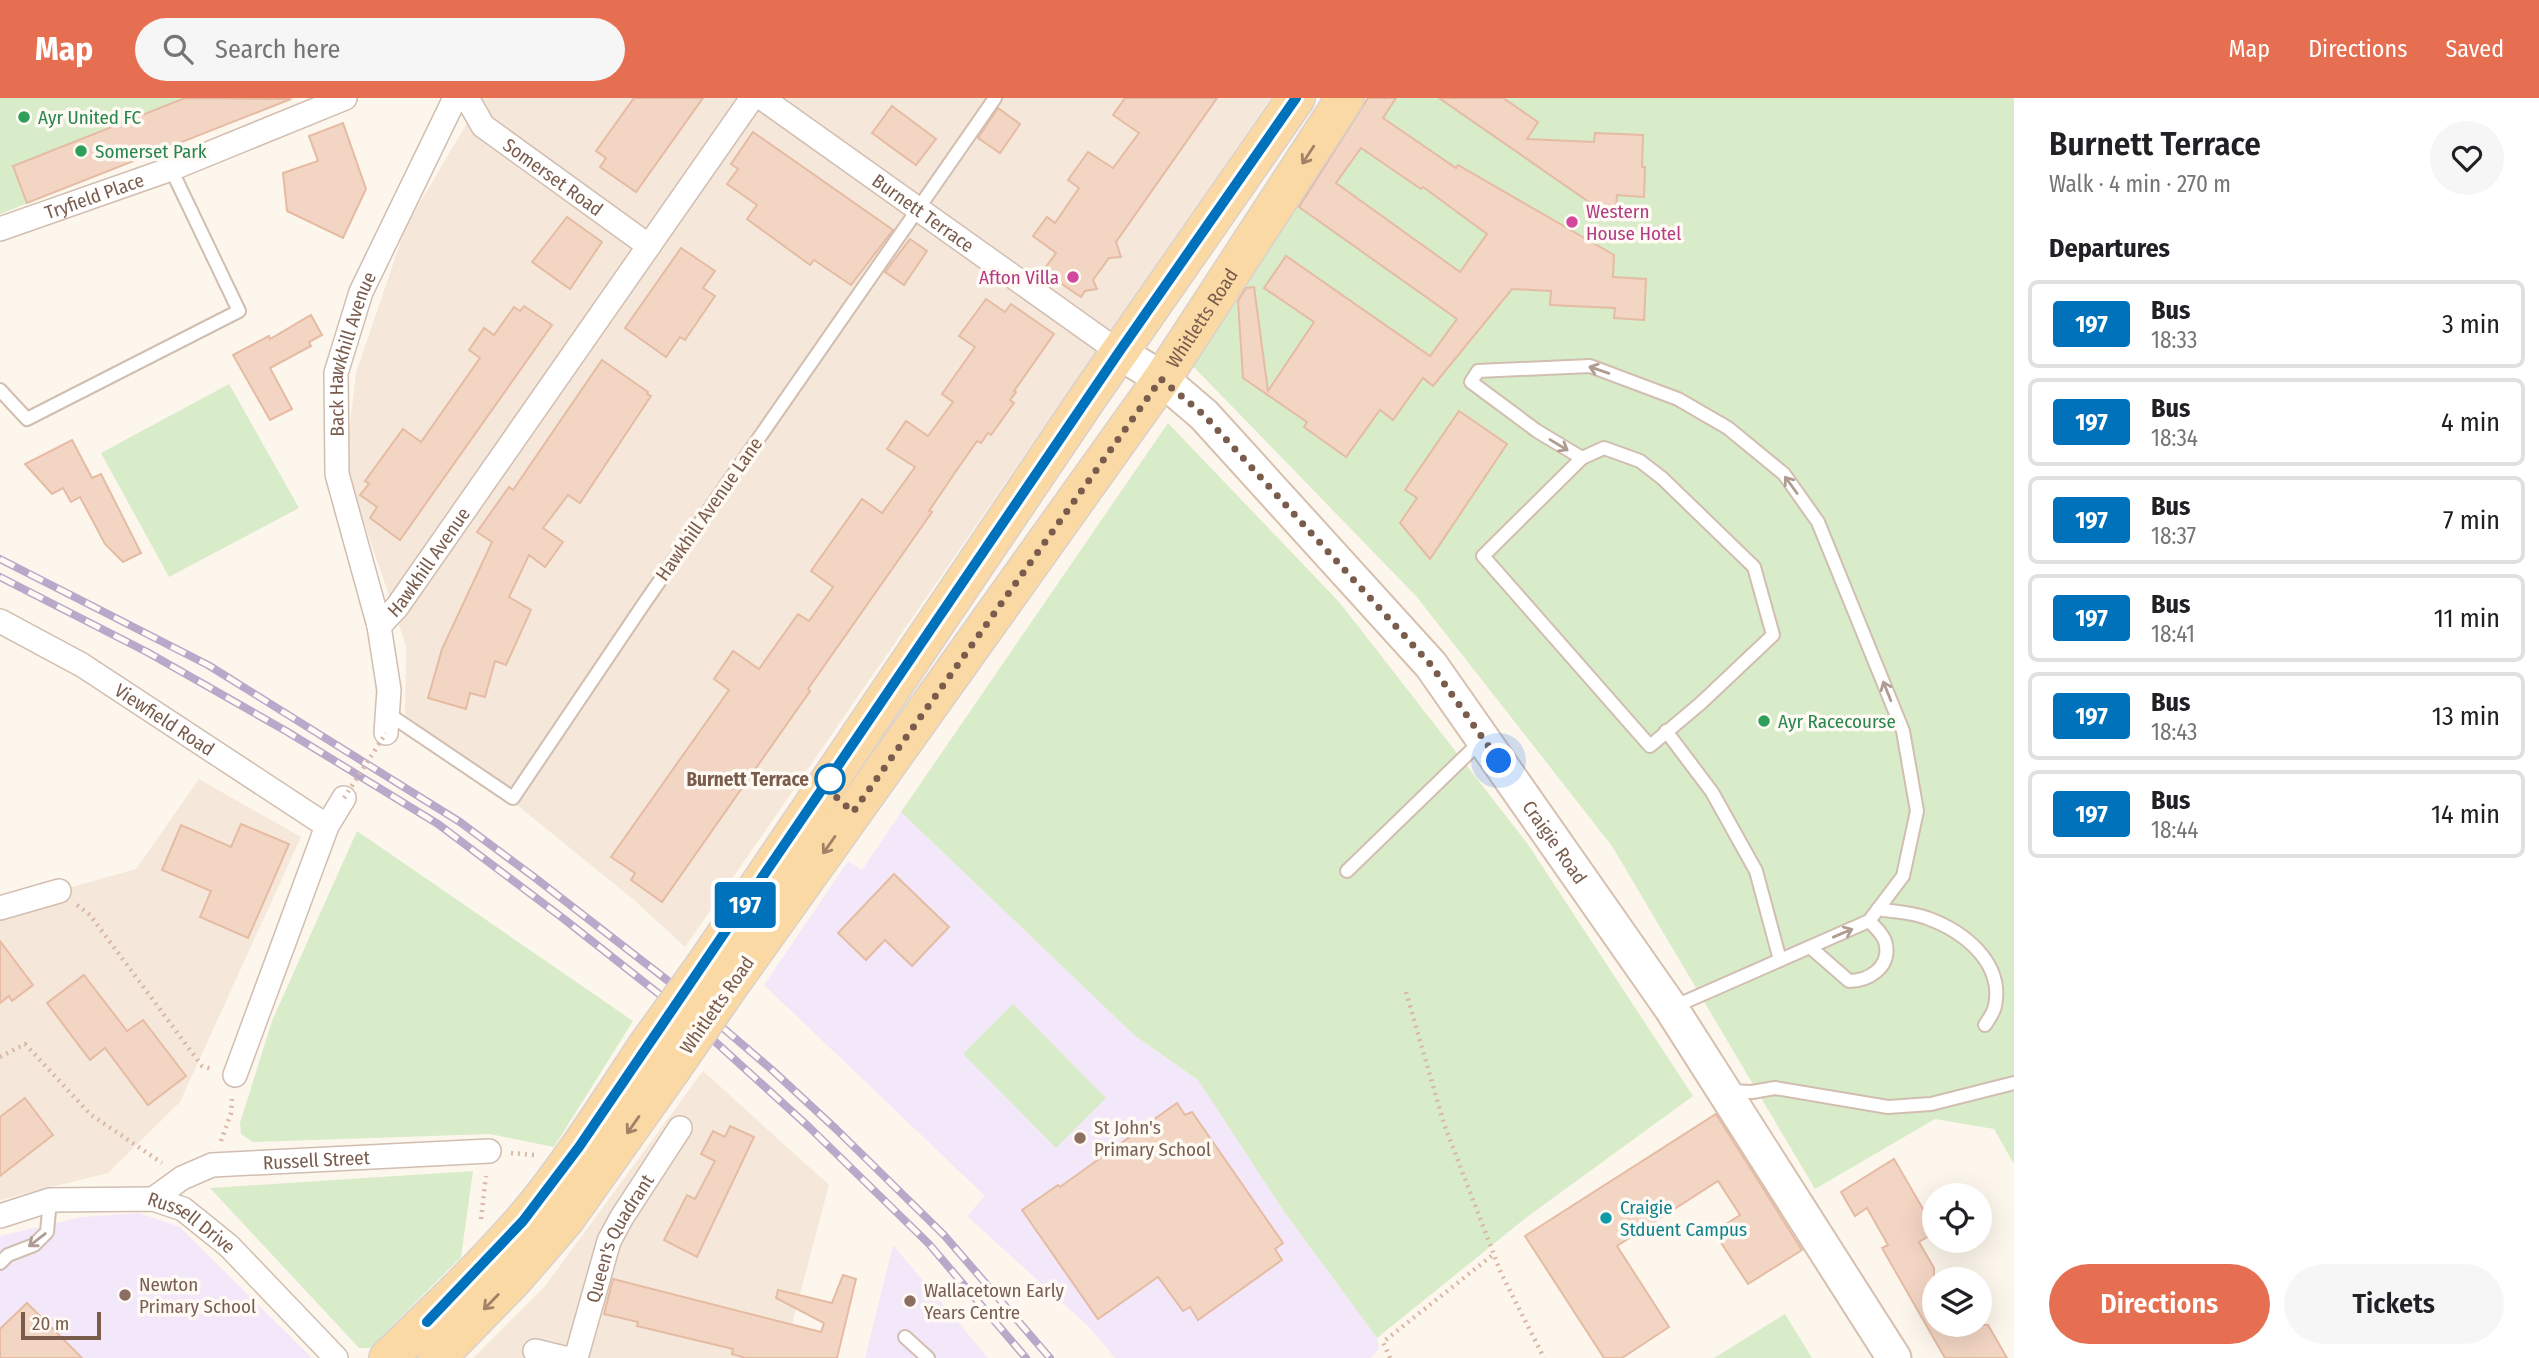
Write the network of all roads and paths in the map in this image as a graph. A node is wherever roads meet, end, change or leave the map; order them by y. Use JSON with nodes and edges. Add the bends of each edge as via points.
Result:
{"nodes":[{"id":1,"x":345,"y":98,"type":"edge"},
{"id":2,"x":454,"y":98,"type":"edge"},
{"id":3,"x":467,"y":98,"type":"edge"},
{"id":4,"x":752,"y":98,"type":"edge"},
{"id":5,"x":762,"y":98,"type":"edge"},
{"id":6,"x":995,"y":98,"type":"edge"},
{"id":7,"x":1296,"y":98,"type":"edge"},
{"id":8,"x":1345,"y":98,"type":"edge"},
{"id":9,"x":171,"y":169,"type":"junction"},
{"id":10,"x":919,"y":209,"type":"junction"},
{"id":11,"x":0,"y":229,"type":"edge"},
{"id":12,"x":649,"y":246,"type":"junction"},
{"id":13,"x":1119,"y":352,"type":"junction"},
{"id":14,"x":1161,"y":379,"type":"junction"},
{"id":15,"x":0,"y":390,"type":"edge"},
{"id":16,"x":1582,"y":458,"type":"junction"},
{"id":17,"x":0,"y":621,"type":"edge"},
{"id":18,"x":379,"y":626,"type":"junction"},
{"id":19,"x":387,"y":723,"type":"junction"},
{"id":20,"x":1666,"y":731,"type":"junction"},
{"id":21,"x":1483,"y":739,"type":"junction"},
{"id":22,"x":344,"y":798,"type":"joint"},
{"id":23,"x":839,"y":799,"type":"junction"},
{"id":24,"x":327,"y":826,"type":"junction"},
{"id":25,"x":1347,"y":871,"type":"dead end"},
{"id":26,"x":60,"y":891,"type":"joint"},
{"id":27,"x":0,"y":908,"type":"edge"},
{"id":28,"x":1878,"y":909,"type":"junction"},
{"id":29,"x":1869,"y":921,"type":"junction"},
{"id":30,"x":1811,"y":947,"type":"junction"},
{"id":31,"x":1780,"y":960,"type":"junction"},
{"id":32,"x":1406,"y":992,"type":"dead end"},
{"id":33,"x":1671,"y":1008,"type":"junction"},
{"id":34,"x":1985,"y":1025,"type":"dead end"},
{"id":35,"x":0,"y":1057,"type":"edge"},
{"id":36,"x":659,"y":1058,"type":"junction"},
{"id":37,"x":235,"y":1075,"type":"junction"},
{"id":38,"x":2014,"y":1083,"type":"edge"},
{"id":39,"x":1724,"y":1091,"type":"junction"},
{"id":40,"x":680,"y":1128,"type":"dead end"},
{"id":41,"x":489,"y":1152,"type":"joint"},
{"id":42,"x":517,"y":1154,"type":"dead end"},
{"id":43,"x":540,"y":1156,"type":"dead end"},
{"id":44,"x":212,"y":1165,"type":"junction"},
{"id":45,"x":182,"y":1178,"type":"junction"},
{"id":46,"x":153,"y":1199,"type":"junction"},
{"id":47,"x":50,"y":1200,"type":"junction"},
{"id":48,"x":0,"y":1216,"type":"edge"},
{"id":49,"x":1494,"y":1254,"type":"junction"},
{"id":50,"x":0,"y":1263,"type":"edge"},
{"id":51,"x":474,"y":1272,"type":"junction"},
{"id":52,"x":905,"y":1337,"type":"dead end"},
{"id":53,"x":438,"y":1341,"type":"edge"},
{"id":54,"x":536,"y":1351,"type":"dead end"},
{"id":55,"x":336,"y":1358,"type":"edge"},
{"id":56,"x":388,"y":1358,"type":"edge"},
{"id":57,"x":564,"y":1358,"type":"edge"},
{"id":58,"x":576,"y":1358,"type":"edge"},
{"id":59,"x":928,"y":1358,"type":"edge"},
{"id":60,"x":1390,"y":1358,"type":"edge"},
{"id":61,"x":1544,"y":1358,"type":"edge"},
{"id":62,"x":1894,"y":1358,"type":"edge"}],
"edges":[{"from":1,"to":9,"type":"street","name":"Tryfield Place"},
{"from":2,"to":18,"type":"street","name":"Back Hawkhill Avenue","via":[[361,292],[336,373],[337,474]]},
{"from":3,"to":12,"type":"street","name":"Somerset Road","via":[[483,126]]},
{"from":4,"to":12,"type":"street","name":"Hawkhill Avenue"},
{"from":5,"to":10,"type":"street","name":"Burnett Terrace"},
{"from":6,"to":10,"type":"lane","name":"Hawkhill Avenue Lane"},
{"from":7,"to":13,"type":"main road","name":"Whitletts Road"},
{"from":8,"to":14,"type":"main road","name":"Whitletts Road","one_way":true},
{"from":9,"to":11,"type":"street","name":"Tryfield Place"},
{"from":9,"to":15,"type":"lane","via":[[239,311],[27,419]]},
{"from":10,"to":13,"type":"street","name":"Burnett Terrace"},
{"from":10,"to":19,"type":"lane","name":"Hawkhill Avenue Lane","via":[[513,798]]},
{"from":12,"to":18,"type":"street","name":"Hawkhill Avenue","via":[[397,607]]},
{"from":13,"to":14,"type":"main road","name":"Craigie Road"},
{"from":13,"to":23,"type":"main road","name":"Whitletts Road"},
{"from":14,"to":21,"type":"main road","name":"Craigie Road","via":[[1204,415],[1431,665]]},
{"from":14,"to":23,"type":"main road","name":"Whitletts Road"},
{"from":16,"to":20,"type":"lane","via":[[1483,556],[1650,746]]},
{"from":16,"to":20,"type":"lane","via":[[1604,448],[1640,461],[1754,567],[1773,635]]},
{"from":28,"to":16,"type":"lane","one_way":true,"via":[[1903,876],[1917,811],[1903,731],[1818,522],[1784,474],[1728,428],[1678,399],[1590,366],[1478,371],[1471,382]]},
{"from":17,"to":24,"type":"street","name":"Viewfield Road","via":[[82,665]]},
{"from":18,"to":19,"type":"street","name":"Hawkhill Avenue","via":[[389,690]]},
{"from":19,"to":22,"type":"path","bridge":true},
{"from":20,"to":31,"type":"lane","via":[[1712,792],[1756,871]]},
{"from":21,"to":25,"type":"lane"},
{"from":21,"to":33,"type":"main road","name":"Craigie Road"},
{"from":22,"to":24,"type":"street"},
{"from":23,"to":36,"type":"main road","name":"Whitletts Road","bridge":true},
{"from":24,"to":37,"type":"street"},
{"from":26,"to":27,"type":"street"},
{"from":26,"to":37,"type":"path","via":[[90,915],[202,1066]]},
{"from":28,"to":29,"type":"lane"},
{"from":28,"to":34,"type":"lane","via":[[1926,917],[1966,938],[1984,956],[1994,977],[1996,996]]},
{"from":30,"to":29,"type":"lane","one_way":true},
{"from":29,"to":30,"type":"lane","via":[[1886,945],[1883,962],[1864,981],[1849,981]]},
{"from":30,"to":31,"type":"lane"},
{"from":31,"to":33,"type":"lane"},
{"from":32,"to":49,"type":"path","via":[[1444,1124]]},
{"from":33,"to":39,"type":"main road","name":"Craigie Road"},
{"from":35,"to":45,"type":"path","via":[[25,1044],[90,1114]]},
{"from":36,"to":51,"type":"main road","name":"Whitletts Road"},
{"from":36,"to":53,"type":"main road","name":"Whitletts Road","one_way":true,"via":[[565,1220],[513,1280]]},
{"from":37,"to":44,"type":"path","via":[[231,1113]]},
{"from":38,"to":39,"type":"lane","via":[[1931,1104],[1888,1107],[1775,1088]]},
{"from":39,"to":62,"type":"main road","name":"Craigie Road"},
{"from":40,"to":58,"type":"street","name":"Queen's Quadrant","via":[[609,1241]]},
{"from":41,"to":44,"type":"street","name":"Russell Street"},
{"from":41,"to":51,"type":"path"},
{"from":42,"to":43,"type":"path"},
{"from":44,"to":45,"type":"street","name":"Russell Street"},
{"from":45,"to":46,"type":"street","name":"Russell Street"},
{"from":46,"to":47,"type":"street","name":"Russell Drive"},
{"from":46,"to":55,"type":"street","name":"Russell Drive","via":[[183,1209],[229,1245]]},
{"from":47,"to":48,"type":"street","name":"Russell Drive"},
{"from":47,"to":50,"type":"lane","one_way":true,"via":[[47,1232],[34,1245]]},
{"from":49,"to":60,"type":"path","via":[[1383,1342]]},
{"from":49,"to":61,"type":"path"},
{"from":51,"to":53,"type":"main road","name":"Whitletts Road"},
{"from":52,"to":59,"type":"lane"},
{"from":53,"to":56,"type":"main road"},
{"from":54,"to":57,"type":"street"}]}
